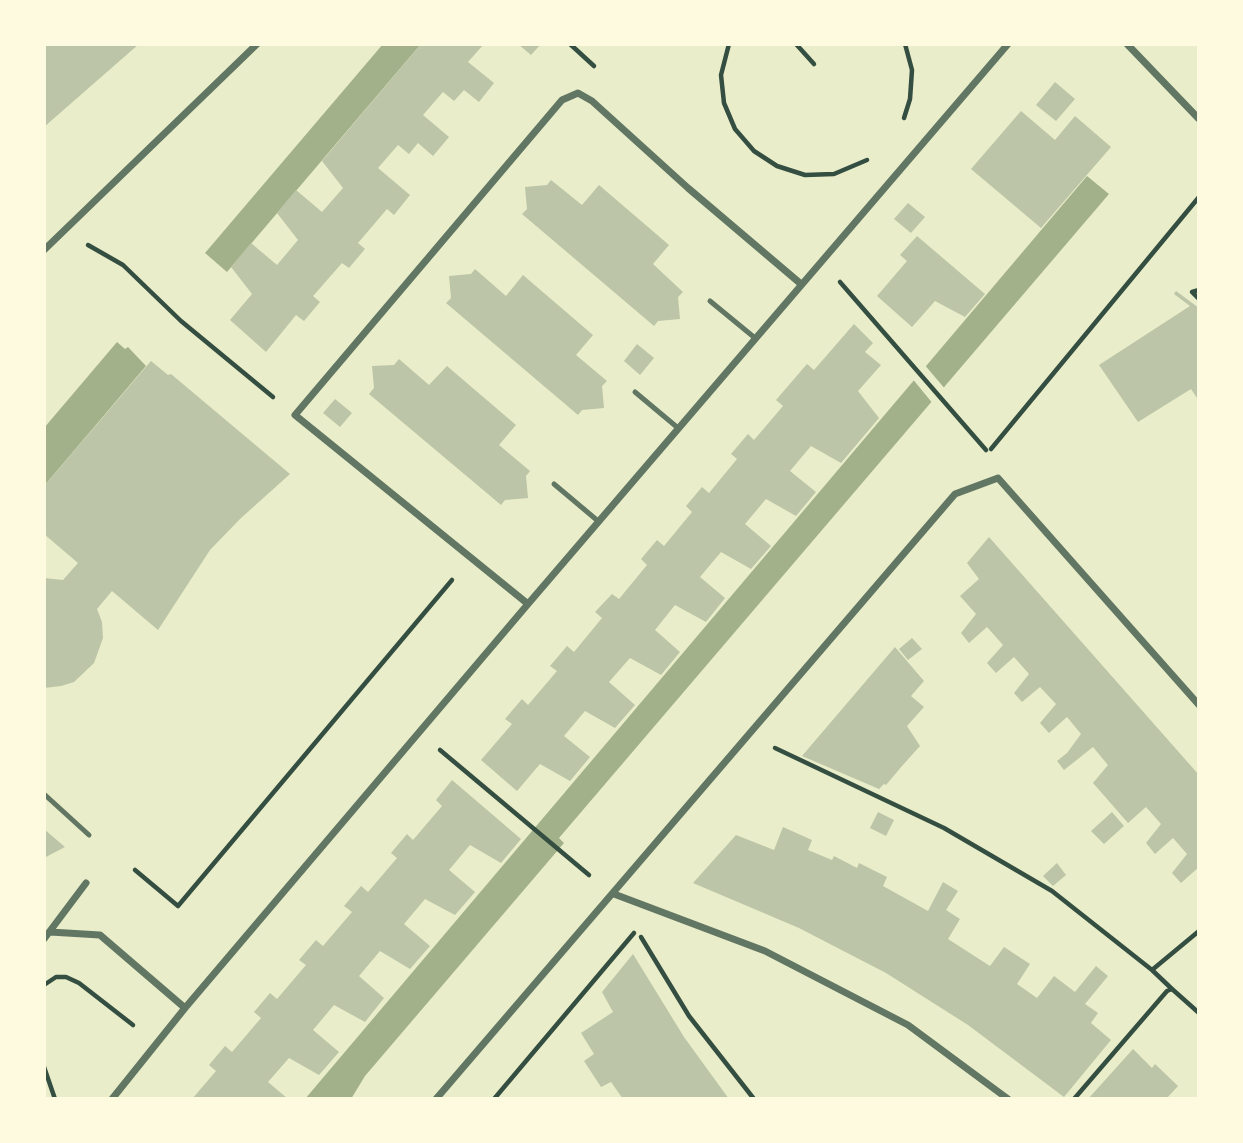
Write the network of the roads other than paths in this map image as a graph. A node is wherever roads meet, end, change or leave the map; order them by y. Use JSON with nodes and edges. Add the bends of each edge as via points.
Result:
{"nodes":[{"id":1,"x":257,"y":44,"type":"edge"},
{"id":2,"x":1008,"y":44,"type":"edge"},
{"id":3,"x":1126,"y":44,"type":"edge"},
{"id":4,"x":1199,"y":119,"type":"edge"},
{"id":5,"x":44,"y":250,"type":"edge"},
{"id":6,"x":801,"y":284,"type":"junction"},
{"id":7,"x":710,"y":300,"type":"dead end"},
{"id":8,"x":755,"y":338,"type":"junction"},
{"id":9,"x":635,"y":392,"type":"dead end"},
{"id":10,"x":678,"y":428,"type":"junction"},
{"id":11,"x":554,"y":484,"type":"dead end"},
{"id":12,"x":598,"y":521,"type":"junction"},
{"id":13,"x":528,"y":604,"type":"junction"},
{"id":14,"x":1199,"y":705,"type":"edge"},
{"id":15,"x":44,"y":794,"type":"edge"},
{"id":16,"x":89,"y":835,"type":"dead end"},
{"id":17,"x":86,"y":883,"type":"dead end"},
{"id":18,"x":614,"y":894,"type":"junction"},
{"id":19,"x":50,"y":932,"type":"junction"},
{"id":20,"x":44,"y":939,"type":"edge"},
{"id":21,"x":185,"y":1008,"type":"junction"},
{"id":22,"x":112,"y":1099,"type":"edge"},
{"id":23,"x":436,"y":1099,"type":"edge"},
{"id":24,"x":1008,"y":1099,"type":"edge"}],
"edges":[{"from":1,"to":5,"type":"street"},
{"from":2,"to":6,"type":"street"},
{"from":3,"to":4,"type":"street"},
{"from":6,"to":8,"type":"street"},
{"from":6,"to":13,"type":"street","via":[[592,101],[578,93],[562,100],[295,415]]},
{"from":7,"to":8,"type":"lane"},
{"from":8,"to":10,"type":"street"},
{"from":9,"to":10,"type":"lane"},
{"from":10,"to":12,"type":"street"},
{"from":11,"to":12,"type":"lane"},
{"from":12,"to":13,"type":"street"},
{"from":13,"to":21,"type":"street"},
{"from":14,"to":18,"type":"street","via":[[999,478],[956,494]]},
{"from":15,"to":16,"type":"lane"},
{"from":17,"to":19,"type":"street"},
{"from":18,"to":23,"type":"street"},
{"from":18,"to":24,"type":"street","via":[[765,951],[896,1018]]},
{"from":19,"to":20,"type":"street"},
{"from":19,"to":21,"type":"street","via":[[100,935]]},
{"from":21,"to":22,"type":"street"}]}
